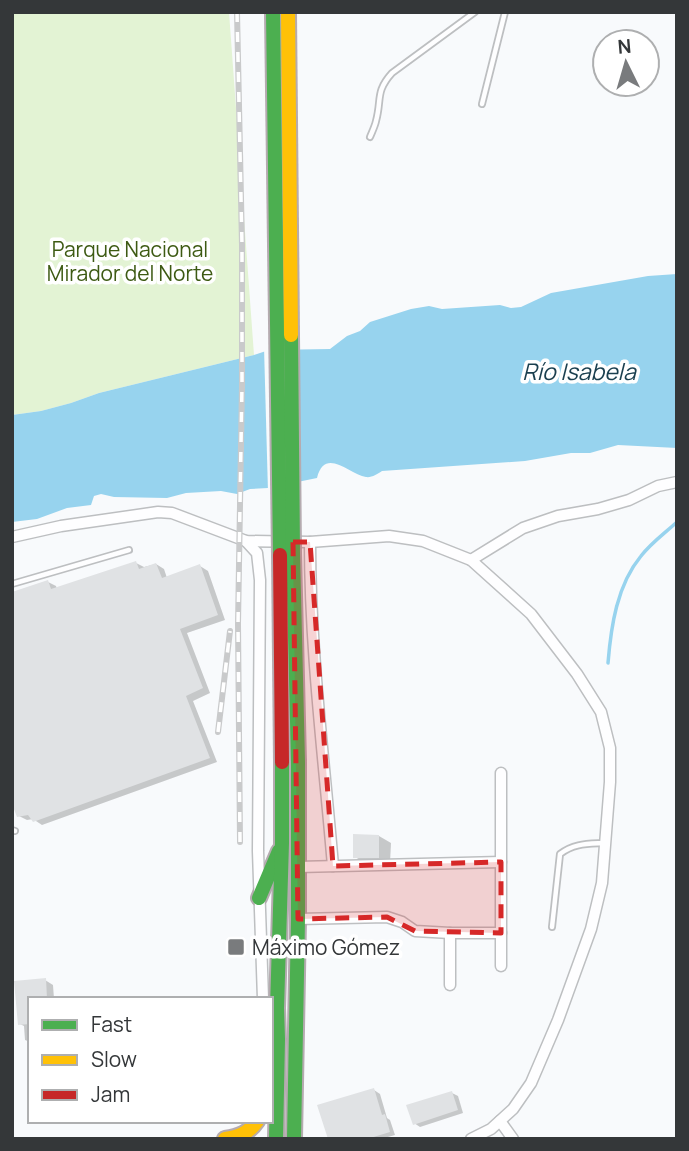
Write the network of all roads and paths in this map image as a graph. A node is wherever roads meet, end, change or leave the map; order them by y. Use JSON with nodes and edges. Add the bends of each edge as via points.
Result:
{"nodes":[{"id":1,"x":273,"y":12,"type":"edge"},
{"id":2,"x":288,"y":12,"type":"edge"},
{"id":3,"x":475,"y":12,"type":"edge"},
{"id":4,"x":505,"y":12,"type":"edge"},
{"id":5,"x":482,"y":104,"type":"dead end"},
{"id":6,"x":370,"y":137,"type":"dead end"},
{"id":7,"x":677,"y":482,"type":"edge"},
{"id":8,"x":12,"y":537,"type":"edge"},
{"id":9,"x":246,"y":541,"type":"junction"},
{"id":10,"x":310,"y":542,"type":"junction"},
{"id":11,"x":129,"y":550,"type":"dead end"},
{"id":12,"x":471,"y":560,"type":"junction"},
{"id":13,"x":12,"y":584,"type":"edge"},
{"id":14,"x":290,"y":762,"type":"junction"},
{"id":15,"x":501,"y":773,"type":"dead end"},
{"id":16,"x":282,"y":843,"type":"junction"},
{"id":17,"x":606,"y":843,"type":"junction"},
{"id":18,"x":501,"y":862,"type":"junction"},
{"id":19,"x":333,"y":866,"type":"junction"},
{"id":20,"x":298,"y":867,"type":"junction"},
{"id":21,"x":259,"y":898,"type":"junction"},
{"id":22,"x":298,"y":919,"type":"junction"},
{"id":23,"x":552,"y":928,"type":"dead end"},
{"id":24,"x":450,"y":933,"type":"junction"},
{"id":25,"x":501,"y":933,"type":"junction"},
{"id":26,"x":501,"y":966,"type":"dead end"},
{"id":27,"x":450,"y":985,"type":"dead end"},
{"id":28,"x":263,"y":997,"type":"edge"},
{"id":29,"x":278,"y":1039,"type":"junction"},
{"id":30,"x":273,"y":1056,"type":"edge"},
{"id":31,"x":500,"y":1121,"type":"junction"},
{"id":32,"x":256,"y":1123,"type":"edge"},
{"id":33,"x":225,"y":1139,"type":"edge"},
{"id":34,"x":276,"y":1139,"type":"edge"},
{"id":35,"x":294,"y":1139,"type":"edge"},
{"id":36,"x":471,"y":1139,"type":"edge"},
{"id":37,"x":513,"y":1139,"type":"edge"}],
"edges":[{"from":1,"to":14,"type":"main road","bridge":true},
{"from":2,"to":14,"type":"main road","bridge":true,"via":[[293,539]]},
{"from":3,"to":6,"type":"lane","via":[[384,82]]},
{"from":4,"to":5,"type":"lane"},
{"from":7,"to":12,"type":"street","via":[[629,500],[523,528]]},
{"from":8,"to":9,"type":"street","via":[[158,512]]},
{"from":9,"to":10,"type":"street"},
{"from":9,"to":21,"type":"street","via":[[257,553],[260,580]]},
{"from":10,"to":12,"type":"street","via":[[389,536],[423,541]]},
{"from":10,"to":19,"type":"street","via":[[314,664]]},
{"from":11,"to":13,"type":"lane"},
{"from":12,"to":17,"type":"street","via":[[531,614],[601,712],[610,748]]},
{"from":14,"to":16,"type":"main road"},
{"from":14,"to":20,"type":"main road"},
{"from":15,"to":18,"type":"street"},
{"from":16,"to":21,"type":"main road"},
{"from":16,"to":29,"type":"main road"},
{"from":17,"to":23,"type":"lane","via":[[578,844],[560,854]]},
{"from":17,"to":31,"type":"street","via":[[592,929],[558,1020],[531,1083]]},
{"from":18,"to":19,"type":"street"},
{"from":18,"to":25,"type":"street"},
{"from":19,"to":20,"type":"street"},
{"from":20,"to":22,"type":"main road"},
{"from":21,"to":28,"type":"street"},
{"from":22,"to":24,"type":"street","via":[[387,918],[415,931]]},
{"from":22,"to":35,"type":"main road"},
{"from":24,"to":25,"type":"street"},
{"from":24,"to":27,"type":"street"},
{"from":25,"to":26,"type":"street"},
{"from":29,"to":30,"type":"main road"},
{"from":29,"to":34,"type":"main road"},
{"from":31,"to":36,"type":"street"},
{"from":31,"to":37,"type":"street"},
{"from":32,"to":33,"type":"main road"}]}
